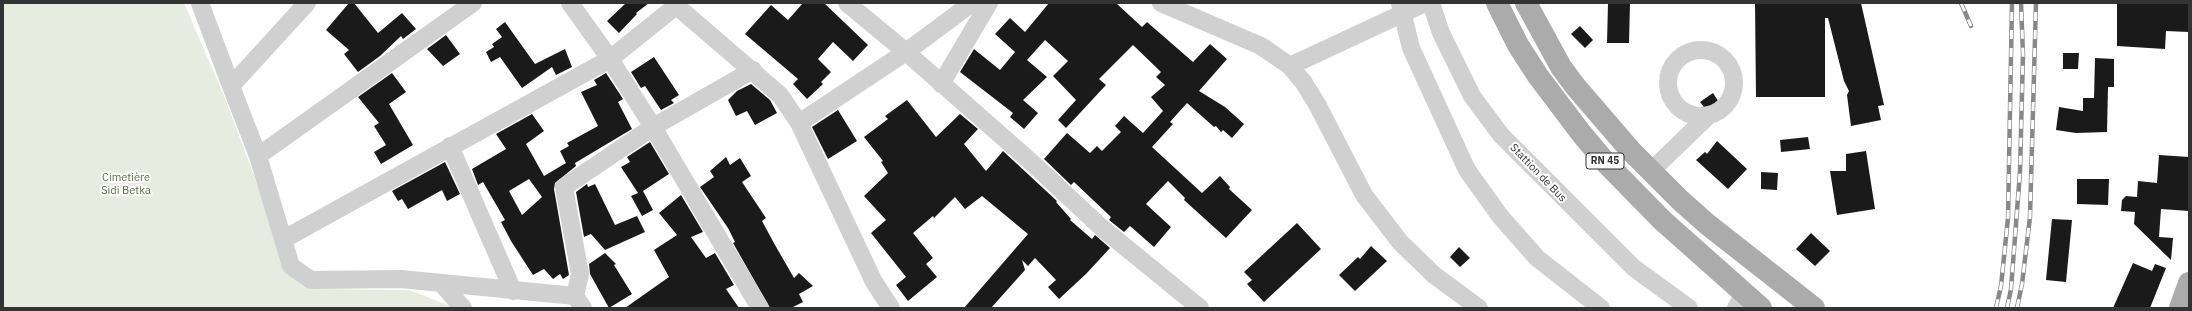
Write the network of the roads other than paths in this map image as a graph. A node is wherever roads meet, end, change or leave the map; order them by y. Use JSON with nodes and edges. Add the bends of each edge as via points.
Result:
{"nodes":[{"id":1,"x":200,"y":3,"type":"edge"},
{"id":2,"x":307,"y":3,"type":"edge"},
{"id":3,"x":473,"y":3,"type":"edge"},
{"id":4,"x":570,"y":3,"type":"edge"},
{"id":5,"x":847,"y":3,"type":"edge"},
{"id":6,"x":972,"y":3,"type":"edge"},
{"id":7,"x":989,"y":3,"type":"edge"},
{"id":8,"x":1161,"y":3,"type":"edge"},
{"id":9,"x":1425,"y":3,"type":"edge"},
{"id":10,"x":1431,"y":3,"type":"edge"},
{"id":11,"x":1497,"y":3,"type":"edge"},
{"id":12,"x":1526,"y":3,"type":"edge"},
{"id":13,"x":675,"y":4,"type":"edge"},
{"id":14,"x":1401,"y":8,"type":"edge"},
{"id":15,"x":906,"y":52,"type":"junction"},
{"id":16,"x":610,"y":59,"type":"junction"},
{"id":17,"x":1290,"y":66,"type":"junction"},
{"id":18,"x":753,"y":70,"type":"junction"},
{"id":19,"x":941,"y":84,"type":"junction"},
{"id":20,"x":231,"y":86,"type":"junction"},
{"id":21,"x":1708,"y":116,"type":"dead end"},
{"id":22,"x":799,"y":123,"type":"junction"},
{"id":23,"x":653,"y":127,"type":"junction"},
{"id":24,"x":450,"y":146,"type":"junction"},
{"id":25,"x":258,"y":156,"type":"junction"},
{"id":26,"x":1651,"y":172,"type":"junction"},
{"id":27,"x":284,"y":239,"type":"junction"},
{"id":28,"x":1764,"y":268,"type":"junction"},
{"id":29,"x":2189,"y":283,"type":"edge"},
{"id":30,"x":442,"y":284,"type":"junction"},
{"id":31,"x":513,"y":291,"type":"junction"},
{"id":32,"x":1740,"y":301,"type":"edge"},
{"id":33,"x":579,"y":302,"type":"edge"},
{"id":34,"x":1810,"y":306,"type":"edge"},
{"id":35,"x":463,"y":308,"type":"edge"},
{"id":36,"x":760,"y":308,"type":"edge"},
{"id":37,"x":891,"y":308,"type":"edge"},
{"id":38,"x":1200,"y":308,"type":"edge"},
{"id":39,"x":1479,"y":308,"type":"edge"},
{"id":40,"x":1601,"y":308,"type":"edge"},
{"id":41,"x":1689,"y":308,"type":"edge"},
{"id":42,"x":1761,"y":308,"type":"edge"},
{"id":43,"x":2180,"y":308,"type":"edge"}],
"edges":[{"from":1,"to":20,"type":"street"},
{"from":2,"to":20,"type":"street"},
{"from":3,"to":25,"type":"street"},
{"from":4,"to":16,"type":"street"},
{"from":5,"to":15,"type":"street"},
{"from":6,"to":15,"type":"street"},
{"from":7,"to":19,"type":"street"},
{"from":8,"to":17,"type":"street","via":[[1261,46]]},
{"from":9,"to":14,"type":"street"},
{"from":10,"to":41,"type":"street","name":"Stattion de Bus","via":[[1441,33],[1472,96],[1500,135],[1634,268]]},
{"from":11,"to":32,"type":"main road","number":"RN 45","via":[[1518,45],[1538,76],[1598,154]]},
{"from":12,"to":26,"type":"main road","number":"RN 45","via":[[1561,67],[1575,86]]},
{"from":13,"to":16,"type":"street"},
{"from":13,"to":18,"type":"street"},
{"from":14,"to":17,"type":"street"},
{"from":14,"to":40,"type":"street","via":[[1411,48],[1467,170],[1500,216],[1537,258]]},
{"from":15,"to":19,"type":"street"},
{"from":15,"to":22,"type":"street"},
{"from":16,"to":23,"type":"street"},
{"from":16,"to":24,"type":"street"},
{"from":17,"to":39,"type":"street","via":[[1311,94],[1364,195],[1395,237],[1434,275]]},
{"from":18,"to":22,"type":"street","via":[[780,94]]},
{"from":18,"to":23,"type":"street"},
{"from":19,"to":38,"type":"street","via":[[1102,228]]},
{"from":20,"to":25,"type":"street"},
{"from":21,"to":26,"type":"street"},
{"from":22,"to":37,"type":"street","via":[[874,282]]},
{"from":23,"to":33,"type":"street","via":[[564,187],[580,274]]},
{"from":23,"to":36,"type":"street"},
{"from":24,"to":27,"type":"street"},
{"from":24,"to":31,"type":"street"},
{"from":25,"to":27,"type":"street"},
{"from":26,"to":28,"type":"main road","number":"RN 45","via":[[1707,224]]},
{"from":27,"to":30,"type":"street","via":[[291,266],[311,280],[401,279]]},
{"from":28,"to":32,"type":"main road","via":[[1748,281]]},
{"from":28,"to":34,"type":"main road","number":"RN 45"},
{"from":29,"to":43,"type":"main road"},
{"from":30,"to":31,"type":"street"},
{"from":30,"to":35,"type":"street"},
{"from":31,"to":33,"type":"street"},
{"from":32,"to":42,"type":"main road","number":"RN 45"}]}
